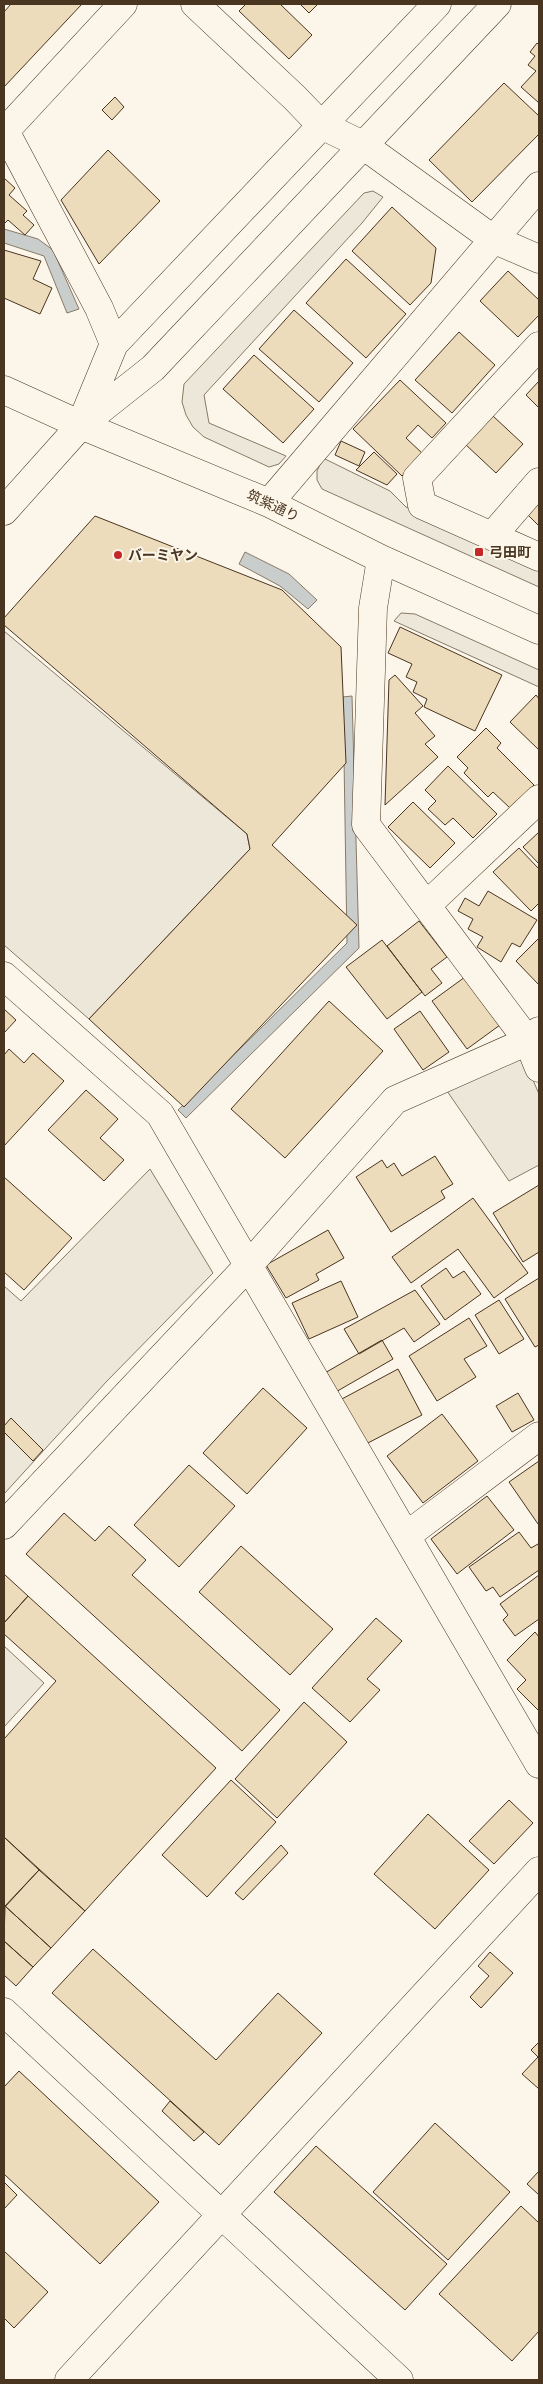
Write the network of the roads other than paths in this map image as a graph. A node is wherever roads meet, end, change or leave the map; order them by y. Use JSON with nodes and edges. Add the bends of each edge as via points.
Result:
{"nodes":[{"id":1,"x":123,"y":4,"type":"edge"},
{"id":2,"x":195,"y":4,"type":"edge"},
{"id":3,"x":437,"y":4,"type":"edge"},
{"id":4,"x":497,"y":4,"type":"edge"},
{"id":5,"x":321,"y":125,"type":"junction"},
{"id":6,"x":5,"y":130,"type":"edge"},
{"id":7,"x":363,"y":145,"type":"junction"},
{"id":8,"x":539,"y":186,"type":"edge"},
{"id":9,"x":493,"y":239,"type":"junction"},
{"id":10,"x":539,"y":259,"type":"edge"},
{"id":11,"x":114,"y":344,"type":"junction"},
{"id":12,"x":539,"y":346,"type":"edge"},
{"id":13,"x":4,"y":390,"type":"edge"},
{"id":14,"x":81,"y":425,"type":"junction"},
{"id":15,"x":539,"y":482,"type":"edge"},
{"id":16,"x":269,"y":503,"type":"junction"},
{"id":17,"x":4,"y":510,"type":"edge"},
{"id":18,"x":492,"y":536,"type":"junction"},
{"id":19,"x":539,"y":557,"type":"edge"},
{"id":20,"x":381,"y":559,"type":"junction"},
{"id":21,"x":539,"y":630,"type":"edge"},
{"id":22,"x":539,"y":799,"type":"edge"},
{"id":23,"x":427,"y":906,"type":"junction"},
{"id":24,"x":4,"y":976,"type":"edge"},
{"id":25,"x":534,"y":1036,"type":"edge"},
{"id":26,"x":539,"y":1068,"type":"edge"},
{"id":27,"x":248,"y":1266,"type":"junction"},
{"id":28,"x":539,"y":1436,"type":"edge"},
{"id":29,"x":4,"y":1524,"type":"edge"},
{"id":30,"x":406,"y":1536,"type":"junction"},
{"id":31,"x":539,"y":1764,"type":"edge"},
{"id":32,"x":539,"y":1871,"type":"edge"},
{"id":33,"x":4,"y":2012,"type":"edge"},
{"id":34,"x":224,"y":2215,"type":"junction"},
{"id":35,"x":69,"y":2380,"type":"edge"},
{"id":36,"x":399,"y":2380,"type":"edge"}],
"edges":[{"from":1,"to":6,"type":"street"},
{"from":2,"to":5,"type":"street"},
{"from":3,"to":5,"type":"street"},
{"from":4,"to":7,"type":"street"},
{"from":5,"to":7,"type":"street"},
{"from":5,"to":11,"type":"street"},
{"from":6,"to":11,"type":"street","via":[[99,308]]},
{"from":7,"to":9,"type":"street"},
{"from":7,"to":14,"type":"street","via":[[153,368]]},
{"from":8,"to":9,"type":"street"},
{"from":9,"to":10,"type":"street"},
{"from":9,"to":16,"type":"street"},
{"from":11,"to":14,"type":"street"},
{"from":12,"to":18,"type":"street","via":[[417,478],[422,505]]},
{"from":13,"to":14,"type":"street","name":"筑紫通り"},
{"from":14,"to":16,"type":"street","name":"筑紫通り"},
{"from":14,"to":17,"type":"street"},
{"from":15,"to":18,"type":"street"},
{"from":16,"to":20,"type":"street","name":"筑紫通り"},
{"from":18,"to":19,"type":"street"},
{"from":20,"to":21,"type":"street","name":"筑紫通り"},
{"from":20,"to":23,"type":"street","via":[[373,608],[366,825]]},
{"from":22,"to":23,"type":"street"},
{"from":23,"to":25,"type":"street"},
{"from":24,"to":27,"type":"street","via":[[160,1114]]},
{"from":25,"to":26,"type":"street"},
{"from":25,"to":27,"type":"street","via":[[395,1100]]},
{"from":27,"to":29,"type":"street","via":[[130,1374],[92,1415]]},
{"from":27,"to":30,"type":"street"},
{"from":28,"to":30,"type":"street"},
{"from":30,"to":31,"type":"street"},
{"from":32,"to":34,"type":"street"},
{"from":33,"to":34,"type":"street"},
{"from":34,"to":35,"type":"street"},
{"from":34,"to":36,"type":"street"}]}
